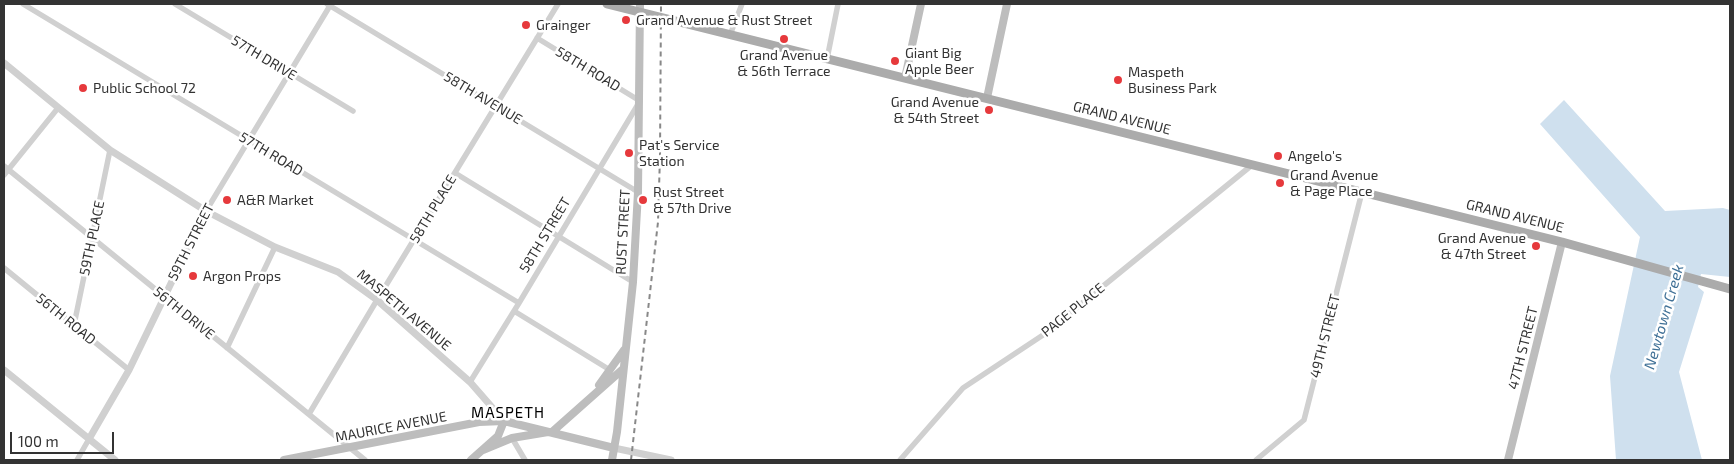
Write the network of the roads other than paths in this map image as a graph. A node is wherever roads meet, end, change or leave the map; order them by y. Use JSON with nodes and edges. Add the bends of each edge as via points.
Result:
{"nodes":[{"id":1,"x":23,"y":4,"type":"edge"},
{"id":2,"x":175,"y":4,"type":"edge"},
{"id":3,"x":330,"y":4,"type":"edge"},
{"id":4,"x":558,"y":4,"type":"edge"},
{"id":5,"x":607,"y":4,"type":"edge"},
{"id":6,"x":742,"y":4,"type":"edge"},
{"id":7,"x":838,"y":4,"type":"edge"},
{"id":8,"x":921,"y":4,"type":"edge"},
{"id":9,"x":1007,"y":4,"type":"edge"},
{"id":10,"x":640,"y":8,"type":"edge"},
{"id":11,"x":730,"y":35,"type":"junction"},
{"id":12,"x":537,"y":38,"type":"junction"},
{"id":13,"x":827,"y":59,"type":"junction"},
{"id":14,"x":4,"y":63,"type":"edge"},
{"id":15,"x":289,"y":73,"type":"junction"},
{"id":16,"x":905,"y":78,"type":"junction"},
{"id":17,"x":987,"y":98,"type":"junction"},
{"id":18,"x":640,"y":101,"type":"junction"},
{"id":19,"x":496,"y":106,"type":"junction"},
{"id":20,"x":58,"y":108,"type":"junction"},
{"id":21,"x":353,"y":111,"type":"dead end"},
{"id":22,"x":248,"y":140,"type":"junction"},
{"id":23,"x":110,"y":150,"type":"junction"},
{"id":24,"x":1252,"y":165,"type":"junction"},
{"id":25,"x":600,"y":169,"type":"junction"},
{"id":26,"x":5,"y":170,"type":"edge"},
{"id":27,"x":455,"y":173,"type":"junction"},
{"id":28,"x":638,"y":192,"type":"junction"},
{"id":29,"x":1362,"y":192,"type":"junction"},
{"id":30,"x":206,"y":211,"type":"junction"},
{"id":31,"x":559,"y":236,"type":"junction"},
{"id":32,"x":92,"y":238,"type":"junction"},
{"id":33,"x":414,"y":241,"type":"junction"},
{"id":34,"x":1562,"y":242,"type":"junction"},
{"id":35,"x":275,"y":247,"type":"junction"},
{"id":36,"x":4,"y":268,"type":"edge"},
{"id":37,"x":633,"y":282,"type":"junction"},
{"id":38,"x":1730,"y":289,"type":"edge"},
{"id":39,"x":164,"y":297,"type":"junction"},
{"id":40,"x":377,"y":300,"type":"junction"},
{"id":41,"x":519,"y":303,"type":"junction"},
{"id":42,"x":514,"y":311,"type":"junction"},
{"id":43,"x":74,"y":325,"type":"junction"},
{"id":44,"x":227,"y":348,"type":"junction"},
{"id":45,"x":625,"y":348,"type":"junction"},
{"id":46,"x":623,"y":369,"type":"junction"},
{"id":47,"x":4,"y":370,"type":"edge"},
{"id":48,"x":129,"y":370,"type":"junction"},
{"id":49,"x":610,"y":370,"type":"junction"},
{"id":50,"x":470,"y":382,"type":"junction"},
{"id":51,"x":592,"y":395,"type":"junction"},
{"id":52,"x":309,"y":414,"type":"junction"},
{"id":53,"x":504,"y":421,"type":"junction"},
{"id":54,"x":552,"y":432,"type":"junction"},
{"id":55,"x":512,"y":438,"type":"junction"},
{"id":56,"x":89,"y":439,"type":"junction"},
{"id":57,"x":349,"y":447,"type":"junction"},
{"id":58,"x":614,"y":448,"type":"junction"},
{"id":59,"x":483,"y":450,"type":"junction"},
{"id":60,"x":76,"y":460,"type":"edge"},
{"id":61,"x":115,"y":460,"type":"edge"},
{"id":62,"x":284,"y":460,"type":"edge"},
{"id":63,"x":365,"y":460,"type":"edge"},
{"id":64,"x":471,"y":460,"type":"edge"},
{"id":65,"x":525,"y":460,"type":"edge"},
{"id":66,"x":612,"y":460,"type":"edge"},
{"id":67,"x":672,"y":460,"type":"edge"},
{"id":68,"x":900,"y":460,"type":"edge"},
{"id":69,"x":1256,"y":460,"type":"edge"},
{"id":70,"x":1508,"y":460,"type":"edge"}],
"edges":[{"from":1,"to":22,"type":"street","name":"57TH ROAD"},
{"from":2,"to":15,"type":"street","name":"57TH DRIVE"},
{"from":3,"to":15,"type":"street","name":"59TH STREET"},
{"from":3,"to":19,"type":"street","name":"58TH AVENUE"},
{"from":4,"to":12,"type":"street","name":"58TH PLACE"},
{"from":5,"to":10,"type":"main road","name":"GRAND AVENUE"},
{"from":6,"to":11,"type":"street"},
{"from":7,"to":13,"type":"street"},
{"from":8,"to":16,"type":"main road"},
{"from":9,"to":17,"type":"main road"},
{"from":10,"to":11,"type":"main road","name":"GRAND AVENUE"},
{"from":10,"to":18,"type":"main road","name":"RUST STREET"},
{"from":11,"to":13,"type":"main road","name":"GRAND AVENUE"},
{"from":12,"to":18,"type":"street","name":"58TH ROAD"},
{"from":12,"to":19,"type":"street","name":"58TH PLACE"},
{"from":13,"to":16,"type":"main road","name":"GRAND AVENUE"},
{"from":14,"to":20,"type":"street","name":"MASPETH AVENUE"},
{"from":15,"to":21,"type":"street","name":"57TH DRIVE"},
{"from":15,"to":22,"type":"street","name":"59TH STREET"},
{"from":16,"to":17,"type":"main road","name":"GRAND AVENUE"},
{"from":17,"to":24,"type":"main road","name":"GRAND AVENUE"},
{"from":18,"to":25,"type":"street","name":"58TH STREET"},
{"from":18,"to":28,"type":"main road","name":"RUST STREET"},
{"from":19,"to":25,"type":"street","name":"58TH AVENUE"},
{"from":19,"to":27,"type":"street","name":"58TH PLACE"},
{"from":20,"to":23,"type":"street","name":"MASPETH AVENUE"},
{"from":20,"to":26,"type":"street"},
{"from":22,"to":30,"type":"street","name":"59TH STREET"},
{"from":22,"to":33,"type":"street","name":"57TH ROAD"},
{"from":23,"to":30,"type":"street","name":"MASPETH AVENUE"},
{"from":23,"to":32,"type":"street","name":"59TH PLACE"},
{"from":24,"to":29,"type":"main road","name":"GRAND AVENUE"},
{"from":24,"to":68,"type":"street","name":"PAGE PLACE","via":[[1043,335],[963,388]]},
{"from":25,"to":28,"type":"street","name":"58TH AVENUE"},
{"from":25,"to":31,"type":"street","name":"58TH STREET"},
{"from":26,"to":32,"type":"street","name":"56TH DRIVE"},
{"from":27,"to":31,"type":"street"},
{"from":27,"to":33,"type":"street","name":"58TH PLACE"},
{"from":28,"to":37,"type":"main road","name":"RUST STREET"},
{"from":29,"to":34,"type":"main road","name":"GRAND AVENUE"},
{"from":29,"to":69,"type":"street","name":"49TH STREET","via":[[1304,420]]},
{"from":30,"to":35,"type":"street","name":"MASPETH AVENUE"},
{"from":30,"to":39,"type":"street","name":"59TH STREET"},
{"from":31,"to":37,"type":"street"},
{"from":31,"to":41,"type":"street","name":"58TH STREET"},
{"from":32,"to":39,"type":"street","name":"56TH DRIVE"},
{"from":32,"to":43,"type":"street","name":"59TH PLACE"},
{"from":33,"to":40,"type":"street","name":"58TH PLACE"},
{"from":33,"to":41,"type":"street","name":"57TH ROAD"},
{"from":34,"to":38,"type":"main road","name":"GRAND AVENUE"},
{"from":34,"to":70,"type":"main road","name":"47TH STREET"},
{"from":35,"to":40,"type":"street","name":"MASPETH AVENUE","via":[[338,272]]},
{"from":35,"to":44,"type":"street"},
{"from":36,"to":43,"type":"street","name":"56TH ROAD"},
{"from":37,"to":45,"type":"main road","name":"RUST STREET"},
{"from":39,"to":44,"type":"street","name":"56TH DRIVE"},
{"from":39,"to":48,"type":"street","name":"59TH STREET"},
{"from":40,"to":50,"type":"street","name":"MASPETH AVENUE"},
{"from":40,"to":52,"type":"street","name":"58TH PLACE"},
{"from":41,"to":42,"type":"street","name":"58TH STREET"},
{"from":42,"to":49,"type":"street"},
{"from":42,"to":50,"type":"street","name":"58TH STREET"},
{"from":43,"to":48,"type":"street","name":"56TH ROAD"},
{"from":44,"to":52,"type":"street","name":"56TH DRIVE"},
{"from":45,"to":46,"type":"main road","name":"RUST STREET"},
{"from":45,"to":49,"type":"main road"},
{"from":46,"to":51,"type":"main road"},
{"from":46,"to":58,"type":"main road","name":"RUST STREET"},
{"from":47,"to":56,"type":"street"},
{"from":48,"to":56,"type":"street","name":"59TH STREET"},
{"from":49,"to":51,"type":"main road"},
{"from":50,"to":53,"type":"street","name":"MASPETH AVENUE"},
{"from":51,"to":54,"type":"main road"},
{"from":52,"to":57,"type":"street","name":"56TH DRIVE"},
{"from":53,"to":54,"type":"main road"},
{"from":53,"to":57,"type":"main road","name":"MAURICE AVENUE","via":[[479,422]]},
{"from":53,"to":59,"type":"main road","via":[[498,436]]},
{"from":54,"to":55,"type":"main road"},
{"from":54,"to":58,"type":"main road"},
{"from":55,"to":59,"type":"main road"},
{"from":55,"to":65,"type":"street"},
{"from":56,"to":60,"type":"street","name":"59TH STREET"},
{"from":56,"to":61,"type":"street"},
{"from":57,"to":62,"type":"main road","name":"MAURICE AVENUE"},
{"from":57,"to":63,"type":"street","name":"56TH DRIVE"},
{"from":58,"to":66,"type":"main road","name":"RUST STREET"},
{"from":58,"to":67,"type":"street"},
{"from":59,"to":64,"type":"main road"}]}
